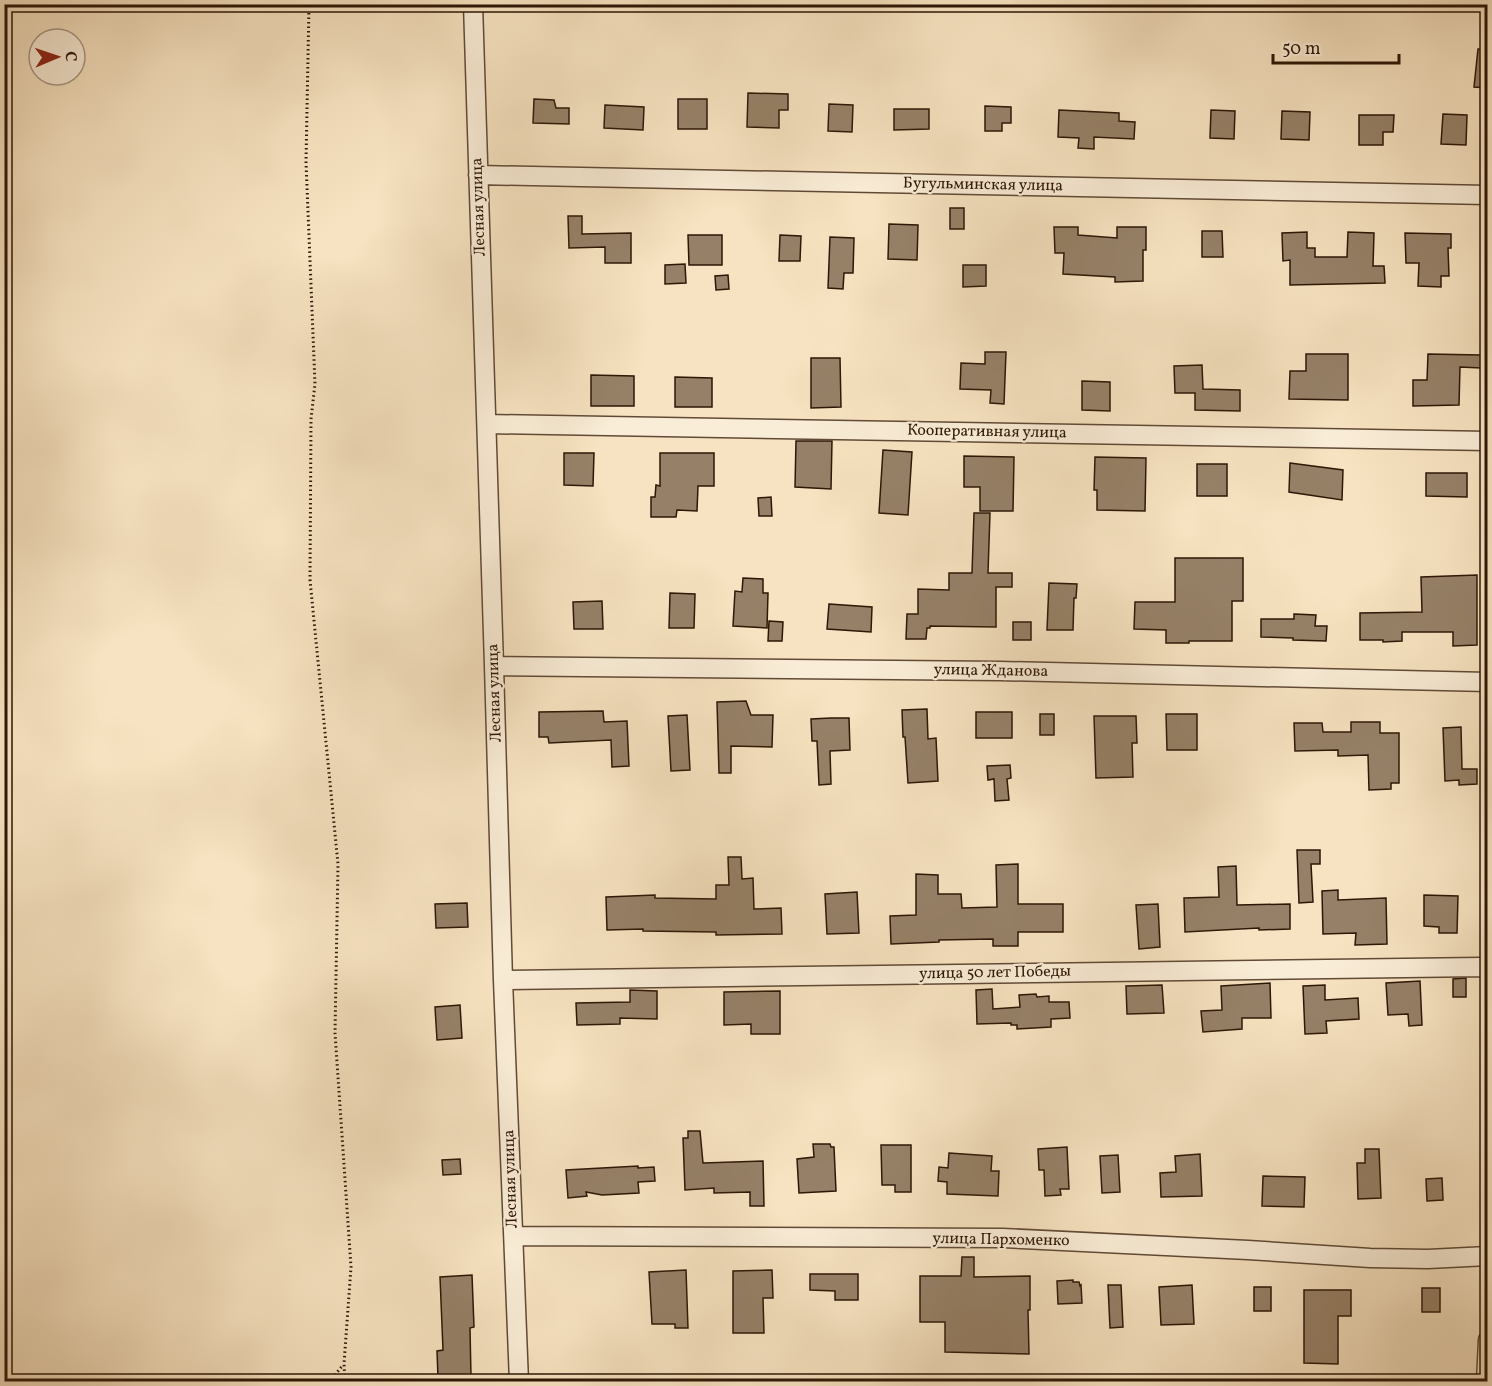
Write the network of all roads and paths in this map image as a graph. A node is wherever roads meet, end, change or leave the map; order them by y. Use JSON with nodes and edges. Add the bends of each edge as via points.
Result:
{"nodes":[{"id":1,"x":309,"y":4,"type":"edge"},
{"id":2,"x":472,"y":4,"type":"edge"},
{"id":3,"x":478,"y":175,"type":"junction"},
{"id":4,"x":1488,"y":195,"type":"edge"},
{"id":5,"x":487,"y":424,"type":"junction"},
{"id":6,"x":1488,"y":441,"type":"edge"},
{"id":7,"x":494,"y":666,"type":"junction"},
{"id":8,"x":1488,"y":682,"type":"edge"},
{"id":9,"x":1488,"y":968,"type":"edge"},
{"id":10,"x":503,"y":980,"type":"junction"},
{"id":11,"x":513,"y":1236,"type":"junction"},
{"id":12,"x":1488,"y":1256,"type":"edge"},
{"id":13,"x":1488,"y":1340,"type":"edge"},
{"id":14,"x":345,"y":1364,"type":"junction"},
{"id":15,"x":329,"y":1382,"type":"edge"},
{"id":16,"x":345,"y":1382,"type":"edge"},
{"id":17,"x":519,"y":1382,"type":"edge"},
{"id":18,"x":1486,"y":1382,"type":"edge"}],
"edges":[{"from":1,"to":14,"type":"path","via":[[306,162],[315,384],[311,419],[310,580],[338,864],[335,1033],[351,1268]]},
{"from":2,"to":3,"type":"street","name":"Лесная улица"},
{"from":3,"to":4,"type":"street","name":"Бугульминская улица"},
{"from":3,"to":5,"type":"street","name":"Лесная улица"},
{"from":5,"to":6,"type":"street","name":"Кооперативная улица"},
{"from":5,"to":7,"type":"street","name":"Лесная улица"},
{"from":7,"to":8,"type":"street","name":"улица Жданова","via":[[1000,671]]},
{"from":7,"to":10,"type":"street","name":"Лесная улица"},
{"from":9,"to":10,"type":"street","name":"улица 50 лет Победы"},
{"from":10,"to":11,"type":"street","name":"Лесная улица"},
{"from":11,"to":12,"type":"street","name":"улица Пархоменко","via":[[1003,1238],[1370,1258]]},
{"from":11,"to":17,"type":"street","name":"Лесная улица"},
{"from":13,"to":18,"type":"street"},
{"from":14,"to":15,"type":"path"},
{"from":14,"to":16,"type":"path"}]}
